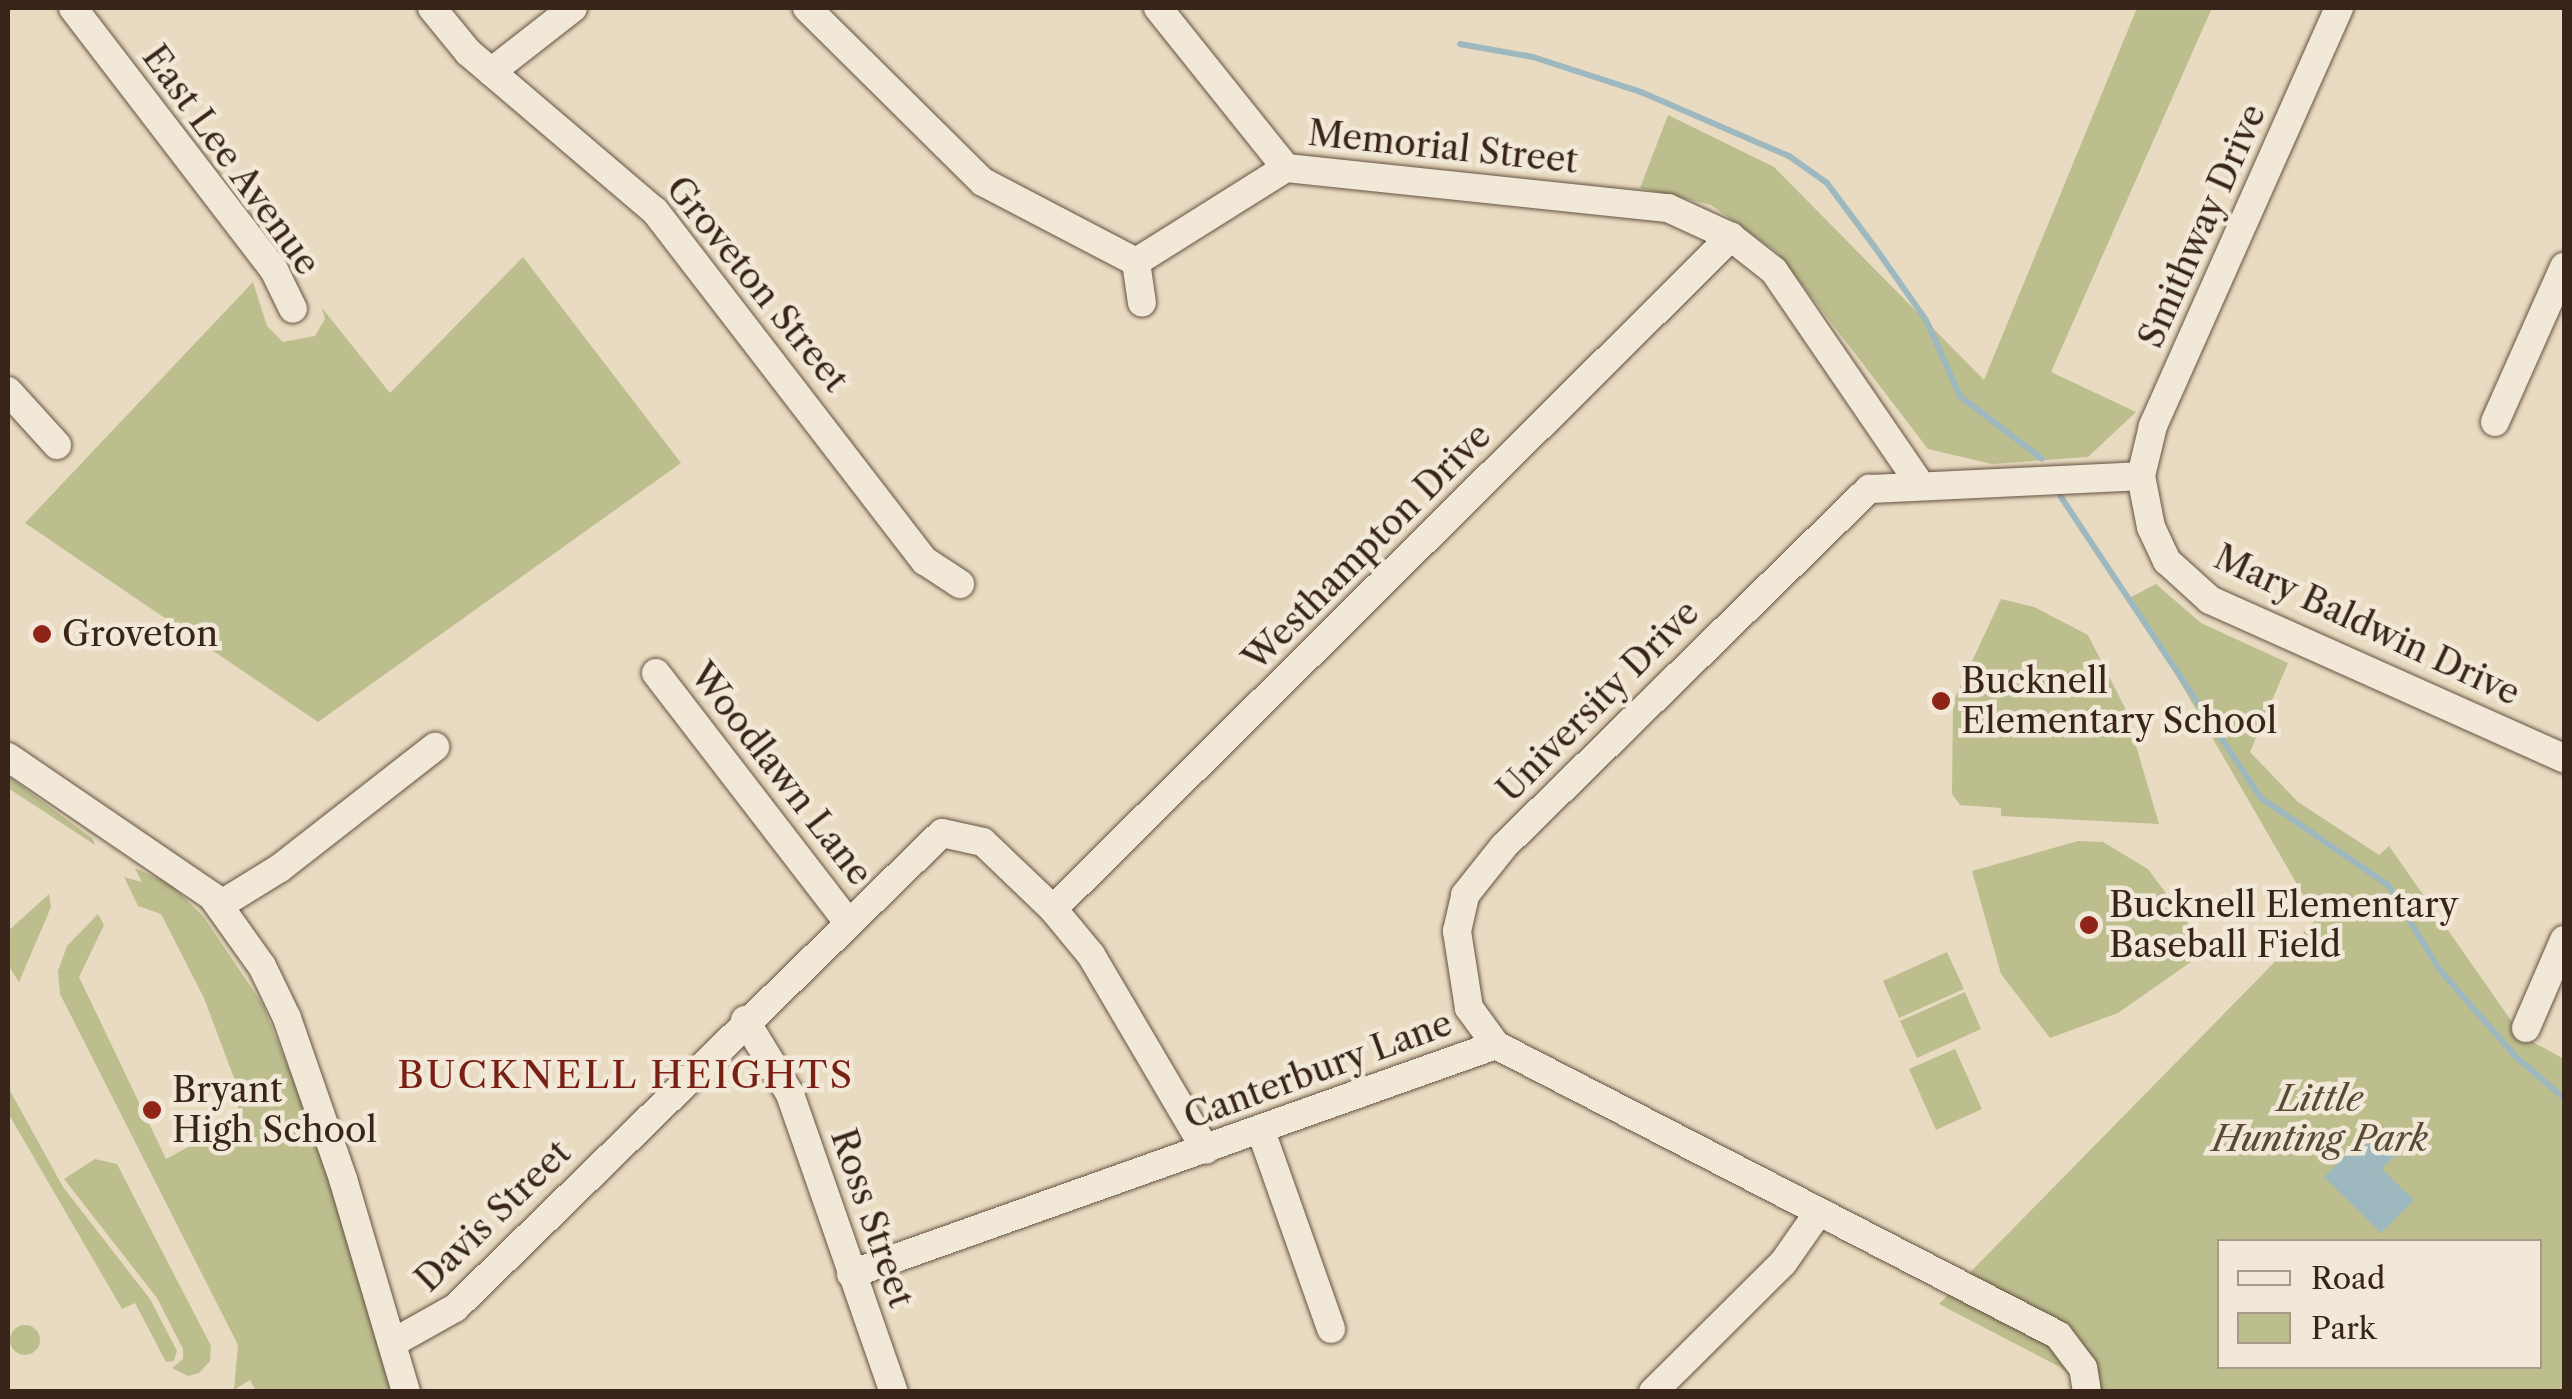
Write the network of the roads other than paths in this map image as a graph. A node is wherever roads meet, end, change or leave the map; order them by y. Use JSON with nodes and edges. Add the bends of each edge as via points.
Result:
{"nodes":[{"id":1,"x":72,"y":8,"type":"edge"},
{"id":2,"x":432,"y":8,"type":"edge"},
{"id":3,"x":573,"y":8,"type":"edge"},
{"id":4,"x":807,"y":8,"type":"edge"},
{"id":5,"x":1158,"y":8,"type":"edge"},
{"id":6,"x":2339,"y":8,"type":"edge"},
{"id":7,"x":490,"y":72,"type":"junction"},
{"id":8,"x":1286,"y":168,"type":"junction"},
{"id":9,"x":1730,"y":237,"type":"junction"},
{"id":10,"x":1136,"y":262,"type":"junction"},
{"id":11,"x":2564,"y":267,"type":"edge"},
{"id":12,"x":1142,"y":303,"type":"dead end"},
{"id":13,"x":292,"y":309,"type":"dead end"},
{"id":14,"x":8,"y":391,"type":"edge"},
{"id":15,"x":2496,"y":422,"type":"dead end"},
{"id":16,"x":57,"y":445,"type":"dead end"},
{"id":17,"x":2141,"y":476,"type":"junction"},
{"id":18,"x":1919,"y":484,"type":"junction"},
{"id":19,"x":960,"y":584,"type":"dead end"},
{"id":20,"x":656,"y":673,"type":"dead end"},
{"id":21,"x":436,"y":748,"type":"dead end"},
{"id":22,"x":8,"y":757,"type":"edge"},
{"id":23,"x":2564,"y":758,"type":"edge"},
{"id":24,"x":220,"y":905,"type":"junction"},
{"id":25,"x":1053,"y":909,"type":"junction"},
{"id":26,"x":846,"y":920,"type":"junction"},
{"id":27,"x":2564,"y":940,"type":"edge"},
{"id":28,"x":746,"y":1020,"type":"junction"},
{"id":29,"x":2526,"y":1028,"type":"dead end"},
{"id":30,"x":1496,"y":1044,"type":"junction"},
{"id":31,"x":1260,"y":1131,"type":"junction"},
{"id":32,"x":1206,"y":1150,"type":"junction"},
{"id":33,"x":1818,"y":1213,"type":"junction"},
{"id":34,"x":852,"y":1274,"type":"junction"},
{"id":35,"x":1331,"y":1329,"type":"dead end"},
{"id":36,"x":396,"y":1340,"type":"junction"},
{"id":37,"x":406,"y":1392,"type":"edge"},
{"id":38,"x":894,"y":1392,"type":"edge"},
{"id":39,"x":1654,"y":1392,"type":"edge"},
{"id":40,"x":2087,"y":1392,"type":"edge"}],
"edges":[{"from":1,"to":13,"type":"street","name":"East Lee Avenue","via":[[274,270]]},
{"from":2,"to":7,"type":"street","name":"Groveton Street"},
{"from":3,"to":7,"type":"street"},
{"from":4,"to":10,"type":"street","via":[[983,182]]},
{"from":5,"to":8,"type":"street","name":"Memorial Street"},
{"from":6,"to":17,"type":"street","name":"Smithway Drive","via":[[2153,426]]},
{"from":7,"to":19,"type":"street","name":"Groveton Street","via":[[655,211],[925,561]]},
{"from":8,"to":9,"type":"street","name":"Memorial Street","via":[[1668,208]]},
{"from":8,"to":10,"type":"street"},
{"from":9,"to":18,"type":"street","via":[[1774,272]]},
{"from":9,"to":25,"type":"street","name":"Westhampton Drive"},
{"from":10,"to":12,"type":"street"},
{"from":11,"to":15,"type":"street"},
{"from":14,"to":16,"type":"street"},
{"from":17,"to":18,"type":"street"},
{"from":17,"to":23,"type":"street","name":"Mary Baldwin Drive","via":[[2151,527],[2167,561],[2210,600]]},
{"from":18,"to":30,"type":"street","name":"University Drive","via":[[1880,485],[1861,495],[1477,876],[1459,912],[1457,947],[1474,1022]]},
{"from":20,"to":26,"type":"street","name":"Woodlawn Lane"},
{"from":21,"to":24,"type":"street","via":[[280,868]]},
{"from":22,"to":24,"type":"street","via":[[178,869]]},
{"from":24,"to":36,"type":"street","via":[[286,1018]]},
{"from":25,"to":26,"type":"street","name":"Davis Street","via":[[983,842],[957,831],[929,839]]},
{"from":25,"to":32,"type":"street","name":"Davis Street","via":[[1090,955]]},
{"from":26,"to":28,"type":"street","name":"Davis Street"},
{"from":27,"to":29,"type":"street"},
{"from":28,"to":34,"type":"street","name":"Ross Street","via":[[790,1094]]},
{"from":28,"to":36,"type":"street","name":"Davis Street","via":[[455,1308]]},
{"from":30,"to":31,"type":"street","name":"Canterbury Lane"},
{"from":30,"to":33,"type":"street","name":"Canterbury Lane"},
{"from":31,"to":32,"type":"street","name":"Canterbury Lane"},
{"from":31,"to":35,"type":"street"},
{"from":32,"to":34,"type":"street","name":"Canterbury Lane"},
{"from":33,"to":39,"type":"street","via":[[1783,1262]]},
{"from":33,"to":40,"type":"street","name":"Canterbury Lane","via":[[2058,1336],[2083,1368]]},
{"from":34,"to":38,"type":"street","name":"Ross Street"},
{"from":36,"to":37,"type":"street"}]}
